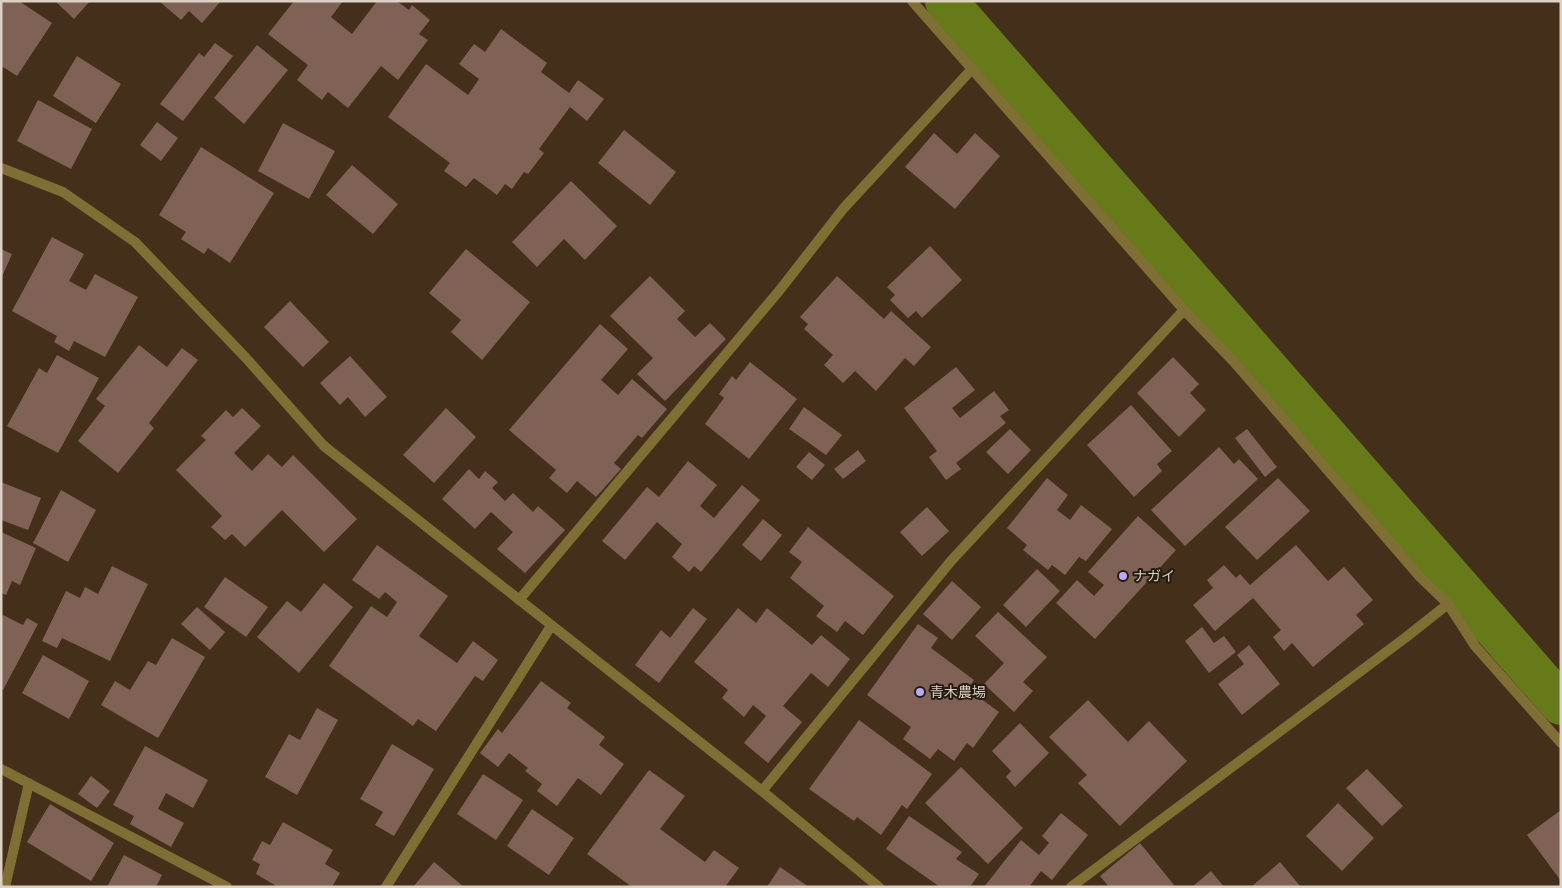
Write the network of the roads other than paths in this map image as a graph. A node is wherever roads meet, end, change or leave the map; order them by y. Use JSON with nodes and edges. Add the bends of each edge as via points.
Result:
{"nodes":[{"id":1,"x":912,"y":1,"type":"edge"},
{"id":2,"x":972,"y":69,"type":"junction"},
{"id":3,"x":1,"y":168,"type":"edge"},
{"id":4,"x":1184,"y":310,"type":"junction"},
{"id":5,"x":518,"y":600,"type":"junction"},
{"id":6,"x":1448,"y":604,"type":"junction"},
{"id":7,"x":551,"y":626,"type":"junction"},
{"id":8,"x":1561,"y":743,"type":"edge"},
{"id":9,"x":1,"y":768,"type":"edge"},
{"id":10,"x":29,"y":783,"type":"junction"},
{"id":11,"x":762,"y":791,"type":"junction"},
{"id":12,"x":5,"y":887,"type":"edge"},
{"id":13,"x":227,"y":887,"type":"edge"},
{"id":14,"x":386,"y":887,"type":"edge"},
{"id":15,"x":879,"y":887,"type":"edge"},
{"id":16,"x":1072,"y":887,"type":"edge"}],
"edges":[{"from":1,"to":2,"type":"street"},
{"from":2,"to":4,"type":"street"},
{"from":2,"to":5,"type":"street","via":[[843,209],[779,291]]},
{"from":3,"to":5,"type":"street","via":[[63,192],[135,242],[246,358],[324,446]]},
{"from":4,"to":6,"type":"street","via":[[1234,362],[1420,578]]},
{"from":4,"to":11,"type":"street","via":[[951,561]]},
{"from":5,"to":7,"type":"street"},
{"from":6,"to":8,"type":"street","via":[[1475,646]]},
{"from":6,"to":16,"type":"street"},
{"from":7,"to":11,"type":"street"},
{"from":7,"to":14,"type":"street"},
{"from":9,"to":10,"type":"street"},
{"from":10,"to":12,"type":"street"},
{"from":10,"to":13,"type":"street"},
{"from":11,"to":15,"type":"street"}]}
